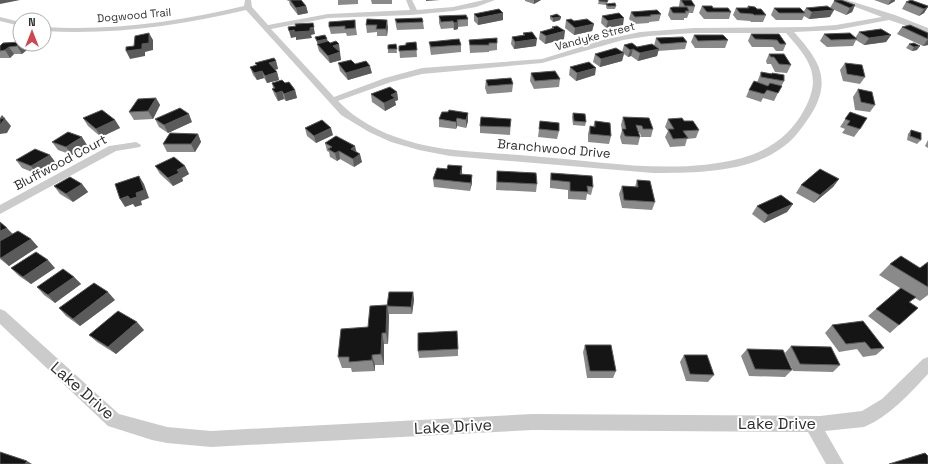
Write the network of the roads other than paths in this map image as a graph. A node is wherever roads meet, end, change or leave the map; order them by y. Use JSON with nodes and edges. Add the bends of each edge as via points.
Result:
{"nodes":[{"id":1,"x":409,"y":0,"type":"edge"},
{"id":2,"x":492,"y":0,"type":"edge"},
{"id":3,"x":840,"y":0,"type":"edge"},
{"id":4,"x":248,"y":3,"type":"edge"},
{"id":5,"x":414,"y":12,"type":"junction"},
{"id":6,"x":892,"y":17,"type":"junction"},
{"id":7,"x":0,"y":18,"type":"edge"},
{"id":8,"x":12,"y":22,"type":"edge"},
{"id":9,"x":266,"y":28,"type":"junction"},
{"id":10,"x":52,"y":29,"type":"edge"},
{"id":11,"x":789,"y":31,"type":"junction"},
{"id":12,"x":928,"y":31,"type":"edge"},
{"id":13,"x":333,"y":100,"type":"junction"},
{"id":14,"x":136,"y":145,"type":"dead end"},
{"id":15,"x":0,"y":210,"type":"edge"},
{"id":16,"x":0,"y":315,"type":"edge"},
{"id":17,"x":928,"y":364,"type":"edge"},
{"id":18,"x":812,"y":424,"type":"junction"},
{"id":19,"x":835,"y":464,"type":"edge"}],
"edges":[{"from":1,"to":5,"type":"street"},
{"from":2,"to":5,"type":"street","via":[[471,6]]},
{"from":3,"to":6,"type":"street"},
{"from":4,"to":9,"type":"street","name":"Branchwood Drive"},
{"from":4,"to":10,"type":"street","name":"Dogwood Trail","via":[[203,18],[153,25]]},
{"from":5,"to":9,"type":"street","via":[[327,16]]},
{"from":6,"to":11,"type":"street","name":"Vandyke Street","via":[[849,27]]},
{"from":6,"to":12,"type":"street"},
{"from":7,"to":8,"type":"street"},
{"from":9,"to":13,"type":"street","name":"Branchwood Drive"},
{"from":11,"to":13,"type":"street","name":"Vandyke Street","via":[[696,30],[638,35],[543,61],[509,65],[468,65],[421,71],[384,81]]},
{"from":11,"to":13,"type":"street","name":"Branchwood Drive","via":[[817,69],[818,86],[809,110],[791,135],[770,150],[714,166],[649,169],[432,149],[403,143],[371,130],[344,113]]},
{"from":14,"to":15,"type":"street","name":"Bluffwood Court","via":[[113,148]]},
{"from":16,"to":18,"type":"street","name":"Lake Drive","via":[[114,420],[167,435],[211,439],[533,422]]},
{"from":17,"to":18,"type":"street","name":"Lake Drive","via":[[888,404],[864,419]]},
{"from":18,"to":19,"type":"street"}]}
